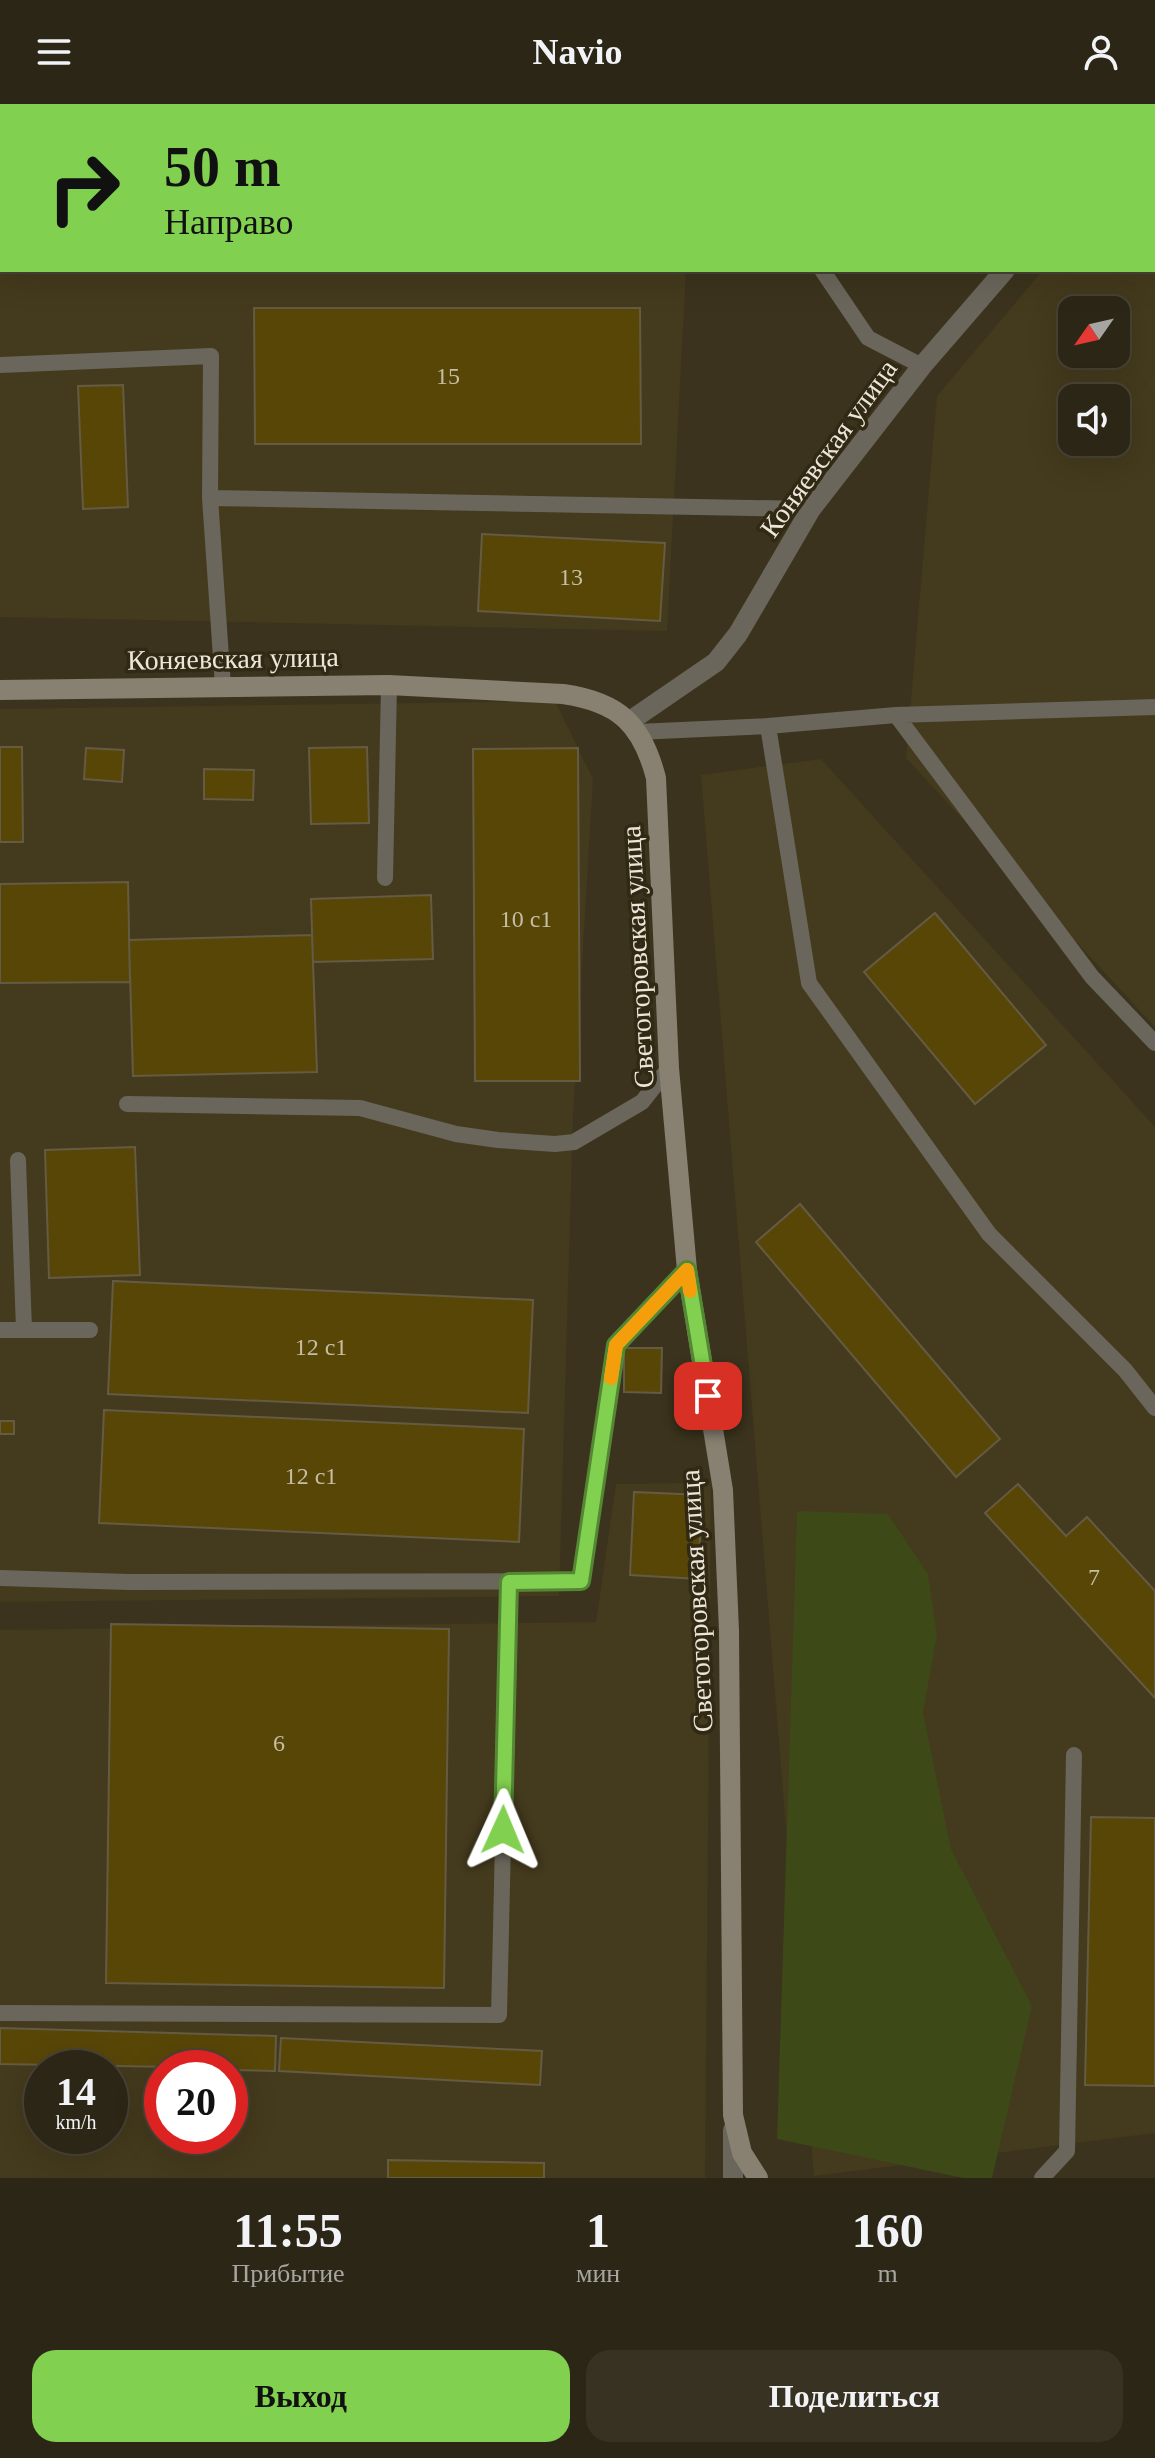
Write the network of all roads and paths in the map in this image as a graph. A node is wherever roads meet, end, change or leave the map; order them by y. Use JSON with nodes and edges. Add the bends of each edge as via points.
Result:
{"nodes":[{"id":1,"x":823,"y":272,"type":"edge"},
{"id":2,"x":1003,"y":272,"type":"edge"},
{"id":3,"x":0,"y":365,"type":"edge"},
{"id":4,"x":922,"y":366,"type":"junction"},
{"id":5,"x":210,"y":498,"type":"junction"},
{"id":6,"x":811,"y":509,"type":"junction"},
{"id":7,"x":389,"y":685,"type":"junction"},
{"id":8,"x":223,"y":686,"type":"junction"},
{"id":9,"x":0,"y":690,"type":"edge"},
{"id":10,"x":1155,"y":707,"type":"edge"},
{"id":11,"x":896,"y":715,"type":"junction"},
{"id":12,"x":768,"y":726,"type":"junction"},
{"id":13,"x":633,"y":727,"type":"junction"},
{"id":14,"x":385,"y":878,"type":"dead end"},
{"id":15,"x":1155,"y":1043,"type":"edge"},
{"id":16,"x":669,"y":1068,"type":"junction"},
{"id":17,"x":127,"y":1104,"type":"dead end"},
{"id":18,"x":18,"y":1160,"type":"dead end"},
{"id":19,"x":687,"y":1270,"type":"junction"},
{"id":20,"x":0,"y":1330,"type":"edge"},
{"id":21,"x":24,"y":1330,"type":"junction"},
{"id":22,"x":90,"y":1330,"type":"dead end"},
{"id":23,"x":1155,"y":1408,"type":"edge"},
{"id":24,"x":0,"y":1578,"type":"edge"},
{"id":25,"x":509,"y":1582,"type":"junction"},
{"id":26,"x":1074,"y":1755,"type":"dead end"},
{"id":27,"x":0,"y":2013,"type":"edge"},
{"id":28,"x":733,"y":2115,"type":"junction"},
{"id":29,"x":733,"y":2178,"type":"edge"},
{"id":30,"x":758,"y":2178,"type":"edge"},
{"id":31,"x":1042,"y":2178,"type":"edge"}],
"edges":[{"from":1,"to":4,"type":"lane","via":[[868,338]]},
{"from":2,"to":4,"type":"street","name":"Коняевская улица"},
{"from":3,"to":5,"type":"lane","via":[[211,356]]},
{"from":4,"to":6,"type":"street","name":"Коняевская улица"},
{"from":5,"to":6,"type":"lane"},
{"from":5,"to":8,"type":"lane"},
{"from":6,"to":13,"type":"street","name":"Коняевская улица","via":[[716,662]]},
{"from":7,"to":8,"type":"street","name":"Коняевская улица"},
{"from":7,"to":13,"type":"street","name":"Коняевская улица","via":[[588,698],[617,710]]},
{"from":7,"to":14,"type":"lane"},
{"from":8,"to":9,"type":"street","name":"Коняевская улица"},
{"from":10,"to":11,"type":"lane"},
{"from":11,"to":12,"type":"lane"},
{"from":11,"to":15,"type":"lane","via":[[1092,977]]},
{"from":12,"to":13,"type":"lane"},
{"from":12,"to":23,"type":"lane","via":[[809,983],[989,1234],[1125,1370]]},
{"from":13,"to":16,"type":"street","name":"Светогоровская улица","via":[[649,752],[656,778]]},
{"from":16,"to":17,"type":"lane","via":[[642,1102],[574,1142],[555,1144],[456,1134],[360,1108]]},
{"from":16,"to":19,"type":"street","name":"Светогоровская улица"},
{"from":18,"to":21,"type":"lane"},
{"from":19,"to":25,"type":"lane","via":[[616,1345],[581,1581]]},
{"from":19,"to":28,"type":"street","name":"Светогоровская улица","via":[[723,1490]]},
{"from":20,"to":21,"type":"lane"},
{"from":21,"to":22,"type":"lane"},
{"from":24,"to":25,"type":"lane"},
{"from":25,"to":27,"type":"lane","via":[[499,2015]]},
{"from":26,"to":31,"type":"lane","via":[[1067,2151]]},
{"from":28,"to":29,"type":"street","name":"Светогоровская улица"},
{"from":28,"to":30,"type":"street","via":[[742,2153]]}]}
